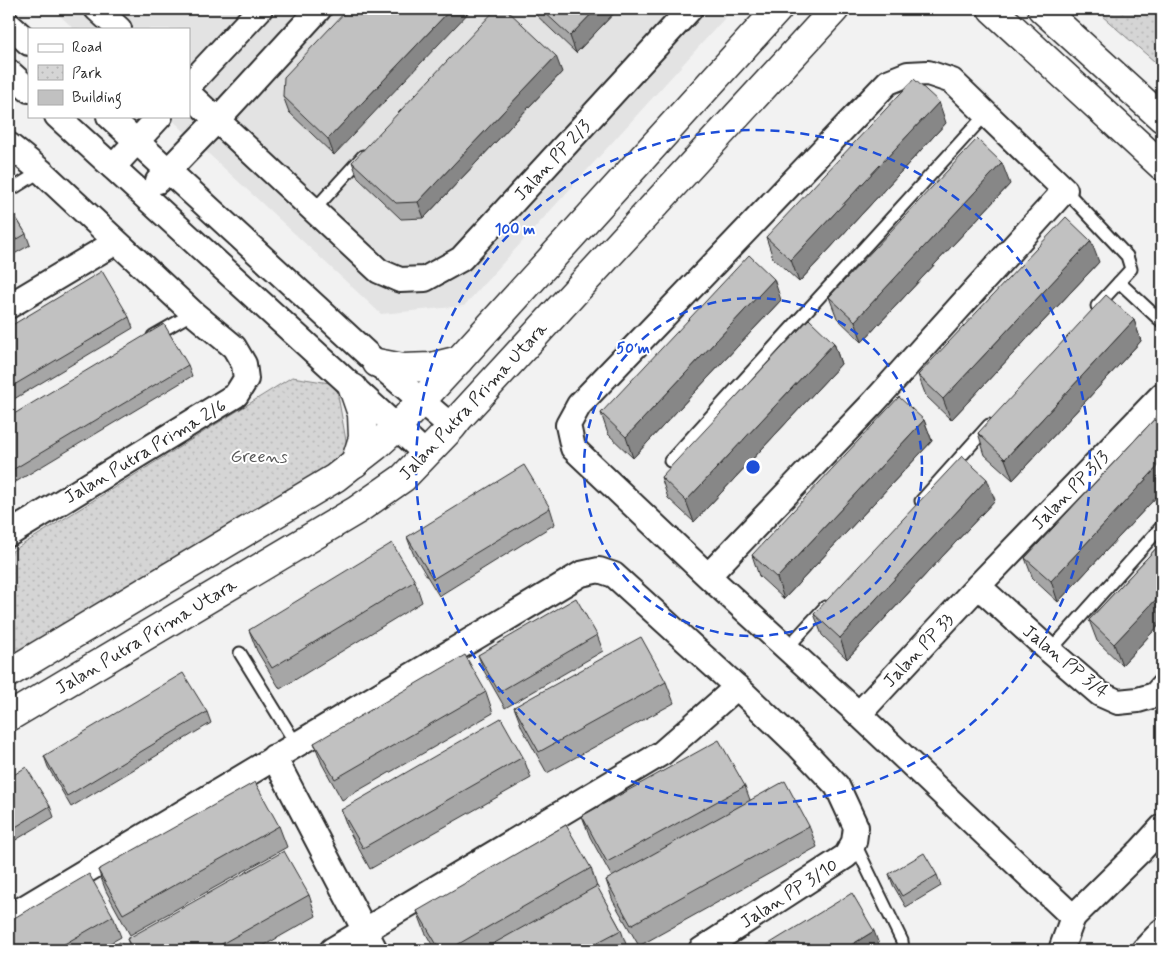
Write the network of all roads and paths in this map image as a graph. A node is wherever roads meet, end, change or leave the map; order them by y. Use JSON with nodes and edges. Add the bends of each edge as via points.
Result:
{"nodes":[{"id":1,"x":97,"y":9,"type":"edge"},
{"id":2,"x":260,"y":9,"type":"edge"},
{"id":3,"x":319,"y":9,"type":"edge"},
{"id":4,"x":690,"y":9,"type":"edge"},
{"id":5,"x":778,"y":9,"type":"edge"},
{"id":6,"x":836,"y":9,"type":"edge"},
{"id":7,"x":992,"y":9,"type":"edge"},
{"id":8,"x":1042,"y":9,"type":"edge"},
{"id":9,"x":9,"y":25,"type":"edge"},
{"id":10,"x":118,"y":28,"type":"edge"},
{"id":11,"x":28,"y":42,"type":"edge"},
{"id":12,"x":9,"y":72,"type":"edge"},
{"id":13,"x":190,"y":84,"type":"edge"},
{"id":14,"x":28,"y":89,"type":"edge"},
{"id":15,"x":190,"y":95,"type":"edge"},
{"id":16,"x":986,"y":114,"type":"junction"},
{"id":17,"x":60,"y":118,"type":"edge"},
{"id":18,"x":111,"y":118,"type":"edge"},
{"id":19,"x":158,"y":118,"type":"edge"},
{"id":20,"x":1162,"y":118,"type":"edge"},
{"id":21,"x":217,"y":120,"type":"junction"},
{"id":22,"x":136,"y":141,"type":"junction"},
{"id":23,"x":9,"y":144,"type":"edge"},
{"id":24,"x":373,"y":145,"type":"edge"},
{"id":25,"x":1162,"y":166,"type":"edge"},
{"id":26,"x":113,"y":167,"type":"junction"},
{"id":27,"x":168,"y":170,"type":"junction"},
{"id":28,"x":41,"y":171,"type":"junction"},
{"id":29,"x":1065,"y":190,"type":"junction"},
{"id":30,"x":9,"y":191,"type":"edge"},
{"id":31,"x":145,"y":196,"type":"junction"},
{"id":32,"x":314,"y":210,"type":"junction"},
{"id":33,"x":116,"y":242,"type":"junction"},
{"id":34,"x":1119,"y":282,"type":"junction"},
{"id":35,"x":9,"y":306,"type":"edge"},
{"id":36,"x":1093,"y":311,"type":"edge"},
{"id":37,"x":193,"y":313,"type":"junction"},
{"id":38,"x":1162,"y":322,"type":"edge"},
{"id":39,"x":143,"y":342,"type":"edge"},
{"id":40,"x":459,"y":360,"type":"junction"},
{"id":41,"x":377,"y":363,"type":"junction"},
{"id":42,"x":353,"y":388,"type":"junction"},
{"id":43,"x":1162,"y":395,"type":"edge"},
{"id":44,"x":422,"y":401,"type":"junction"},
{"id":45,"x":1000,"y":414,"type":"edge"},
{"id":46,"x":397,"y":427,"type":"junction"},
{"id":47,"x":452,"y":427,"type":"junction"},
{"id":48,"x":426,"y":454,"type":"junction"},
{"id":49,"x":670,"y":461,"type":"dead end"},
{"id":50,"x":355,"y":463,"type":"junction"},
{"id":51,"x":913,"y":509,"type":"edge"},
{"id":52,"x":1162,"y":526,"type":"edge"},
{"id":53,"x":9,"y":534,"type":"edge"},
{"id":54,"x":708,"y":576,"type":"junction"},
{"id":55,"x":978,"y":586,"type":"junction"},
{"id":56,"x":834,"y":597,"type":"edge"},
{"id":57,"x":787,"y":648,"type":"junction"},
{"id":58,"x":1050,"y":651,"type":"junction"},
{"id":59,"x":240,"y":653,"type":"dead end"},
{"id":60,"x":9,"y":673,"type":"edge"},
{"id":61,"x":737,"y":687,"type":"junction"},
{"id":62,"x":1162,"y":687,"type":"edge"},
{"id":63,"x":859,"y":714,"type":"junction"},
{"id":64,"x":9,"y":717,"type":"edge"},
{"id":65,"x":296,"y":744,"type":"junction"},
{"id":66,"x":274,"y":757,"type":"junction"},
{"id":67,"x":1162,"y":827,"type":"edge"},
{"id":68,"x":854,"y":842,"type":"junction"},
{"id":69,"x":9,"y":917,"type":"edge"},
{"id":70,"x":1073,"y":917,"type":"junction"},
{"id":71,"x":1162,"y":931,"type":"edge"},
{"id":72,"x":370,"y":941,"type":"edge"},
{"id":73,"x":332,"y":950,"type":"edge"},
{"id":74,"x":701,"y":950,"type":"edge"},
{"id":75,"x":904,"y":950,"type":"edge"},
{"id":76,"x":1061,"y":950,"type":"edge"},
{"id":77,"x":1144,"y":950,"type":"edge"}],
"edges":[{"from":1,"to":10,"type":"street"},
{"from":2,"to":13,"type":"street"},
{"from":3,"to":21,"type":"street"},
{"from":4,"to":32,"type":"street","name":"Jalan PP 2/3","via":[[461,259],[425,279],[400,280],[379,271]]},
{"from":5,"to":40,"type":"main road"},
{"from":6,"to":47,"type":"main road","name":"Jalan Putra Prima Utara"},
{"from":7,"to":25,"type":"main road"},
{"from":8,"to":20,"type":"main road"},
{"from":9,"to":11,"type":"street"},
{"from":12,"to":14,"type":"street"},
{"from":15,"to":21,"type":"street","name":"Jalan PP 2/3"},
{"from":16,"to":29,"type":"street"},
{"from":16,"to":49,"type":"lane"},
{"from":16,"to":54,"type":"street","via":[[952,81],[928,73],[908,74],[888,82],[579,405],[568,425],[573,448]]},
{"from":17,"to":26,"type":"street"},
{"from":18,"to":22,"type":"street"},
{"from":19,"to":22,"type":"street"},
{"from":21,"to":27,"type":"street"},
{"from":21,"to":32,"type":"street","name":"Jalan PP 2/3"},
{"from":22,"to":26,"type":"street"},
{"from":22,"to":27,"type":"street"},
{"from":23,"to":28,"type":"street"},
{"from":24,"to":32,"type":"lane"},
{"from":26,"to":31,"type":"street"},
{"from":27,"to":31,"type":"street"},
{"from":27,"to":41,"type":"street"},
{"from":28,"to":30,"type":"lane"},
{"from":28,"to":33,"type":"street"},
{"from":29,"to":34,"type":"lane","via":[[1127,256],[1131,268]]},
{"from":29,"to":54,"type":"street","via":[[874,402]]},
{"from":31,"to":42,"type":"street"},
{"from":33,"to":35,"type":"street"},
{"from":33,"to":37,"type":"street"},
{"from":34,"to":36,"type":"lane"},
{"from":34,"to":38,"type":"lane"},
{"from":37,"to":39,"type":"lane"},
{"from":37,"to":53,"type":"street","name":"Jalan Putra Prima 2/6","via":[[234,347],[244,364],[246,379],[236,395]]},
{"from":40,"to":41,"type":"main road","via":[[431,367],[402,368]]},
{"from":40,"to":44,"type":"main road"},
{"from":41,"to":44,"type":"street"},
{"from":42,"to":46,"type":"street"},
{"from":42,"to":50,"type":"main road","via":[[362,414],[363,438]]},
{"from":43,"to":55,"type":"street","name":"Jalan PP 3/3"},
{"from":44,"to":46,"type":"main road"},
{"from":44,"to":47,"type":"street"},
{"from":45,"to":51,"type":"lane"},
{"from":46,"to":48,"type":"street"},
{"from":46,"to":50,"type":"main road"},
{"from":47,"to":48,"type":"main road","name":"Jalan Putra Prima Utara"},
{"from":48,"to":64,"type":"main road","name":"Jalan Putra Prima Utara","via":[[403,478],[357,510]]},
{"from":50,"to":60,"type":"main road"},
{"from":52,"to":58,"type":"lane"},
{"from":54,"to":57,"type":"street"},
{"from":55,"to":58,"type":"street","name":"Jalan PP 3/4"},
{"from":55,"to":63,"type":"street","name":"Jalan PP 33"},
{"from":56,"to":57,"type":"lane"},
{"from":57,"to":63,"type":"street"},
{"from":58,"to":62,"type":"street","name":"Jalan PP 3/4","via":[[1100,694],[1118,702],[1147,698]]},
{"from":59,"to":65,"type":"lane"},
{"from":61,"to":65,"type":"street","via":[[614,575],[599,570],[581,574]]},
{"from":61,"to":68,"type":"street","via":[[837,786],[856,826]]},
{"from":61,"to":72,"type":"street","via":[[662,753]]},
{"from":63,"to":70,"type":"street"},
{"from":65,"to":66,"type":"street"},
{"from":66,"to":69,"type":"street"},
{"from":66,"to":72,"type":"street"},
{"from":67,"to":70,"type":"street"},
{"from":68,"to":74,"type":"street","name":"Jalan PP 3/10","via":[[846,856]]},
{"from":68,"to":75,"type":"lane"},
{"from":70,"to":76,"type":"street"},
{"from":71,"to":77,"type":"street"},
{"from":72,"to":73,"type":"street"}]}
